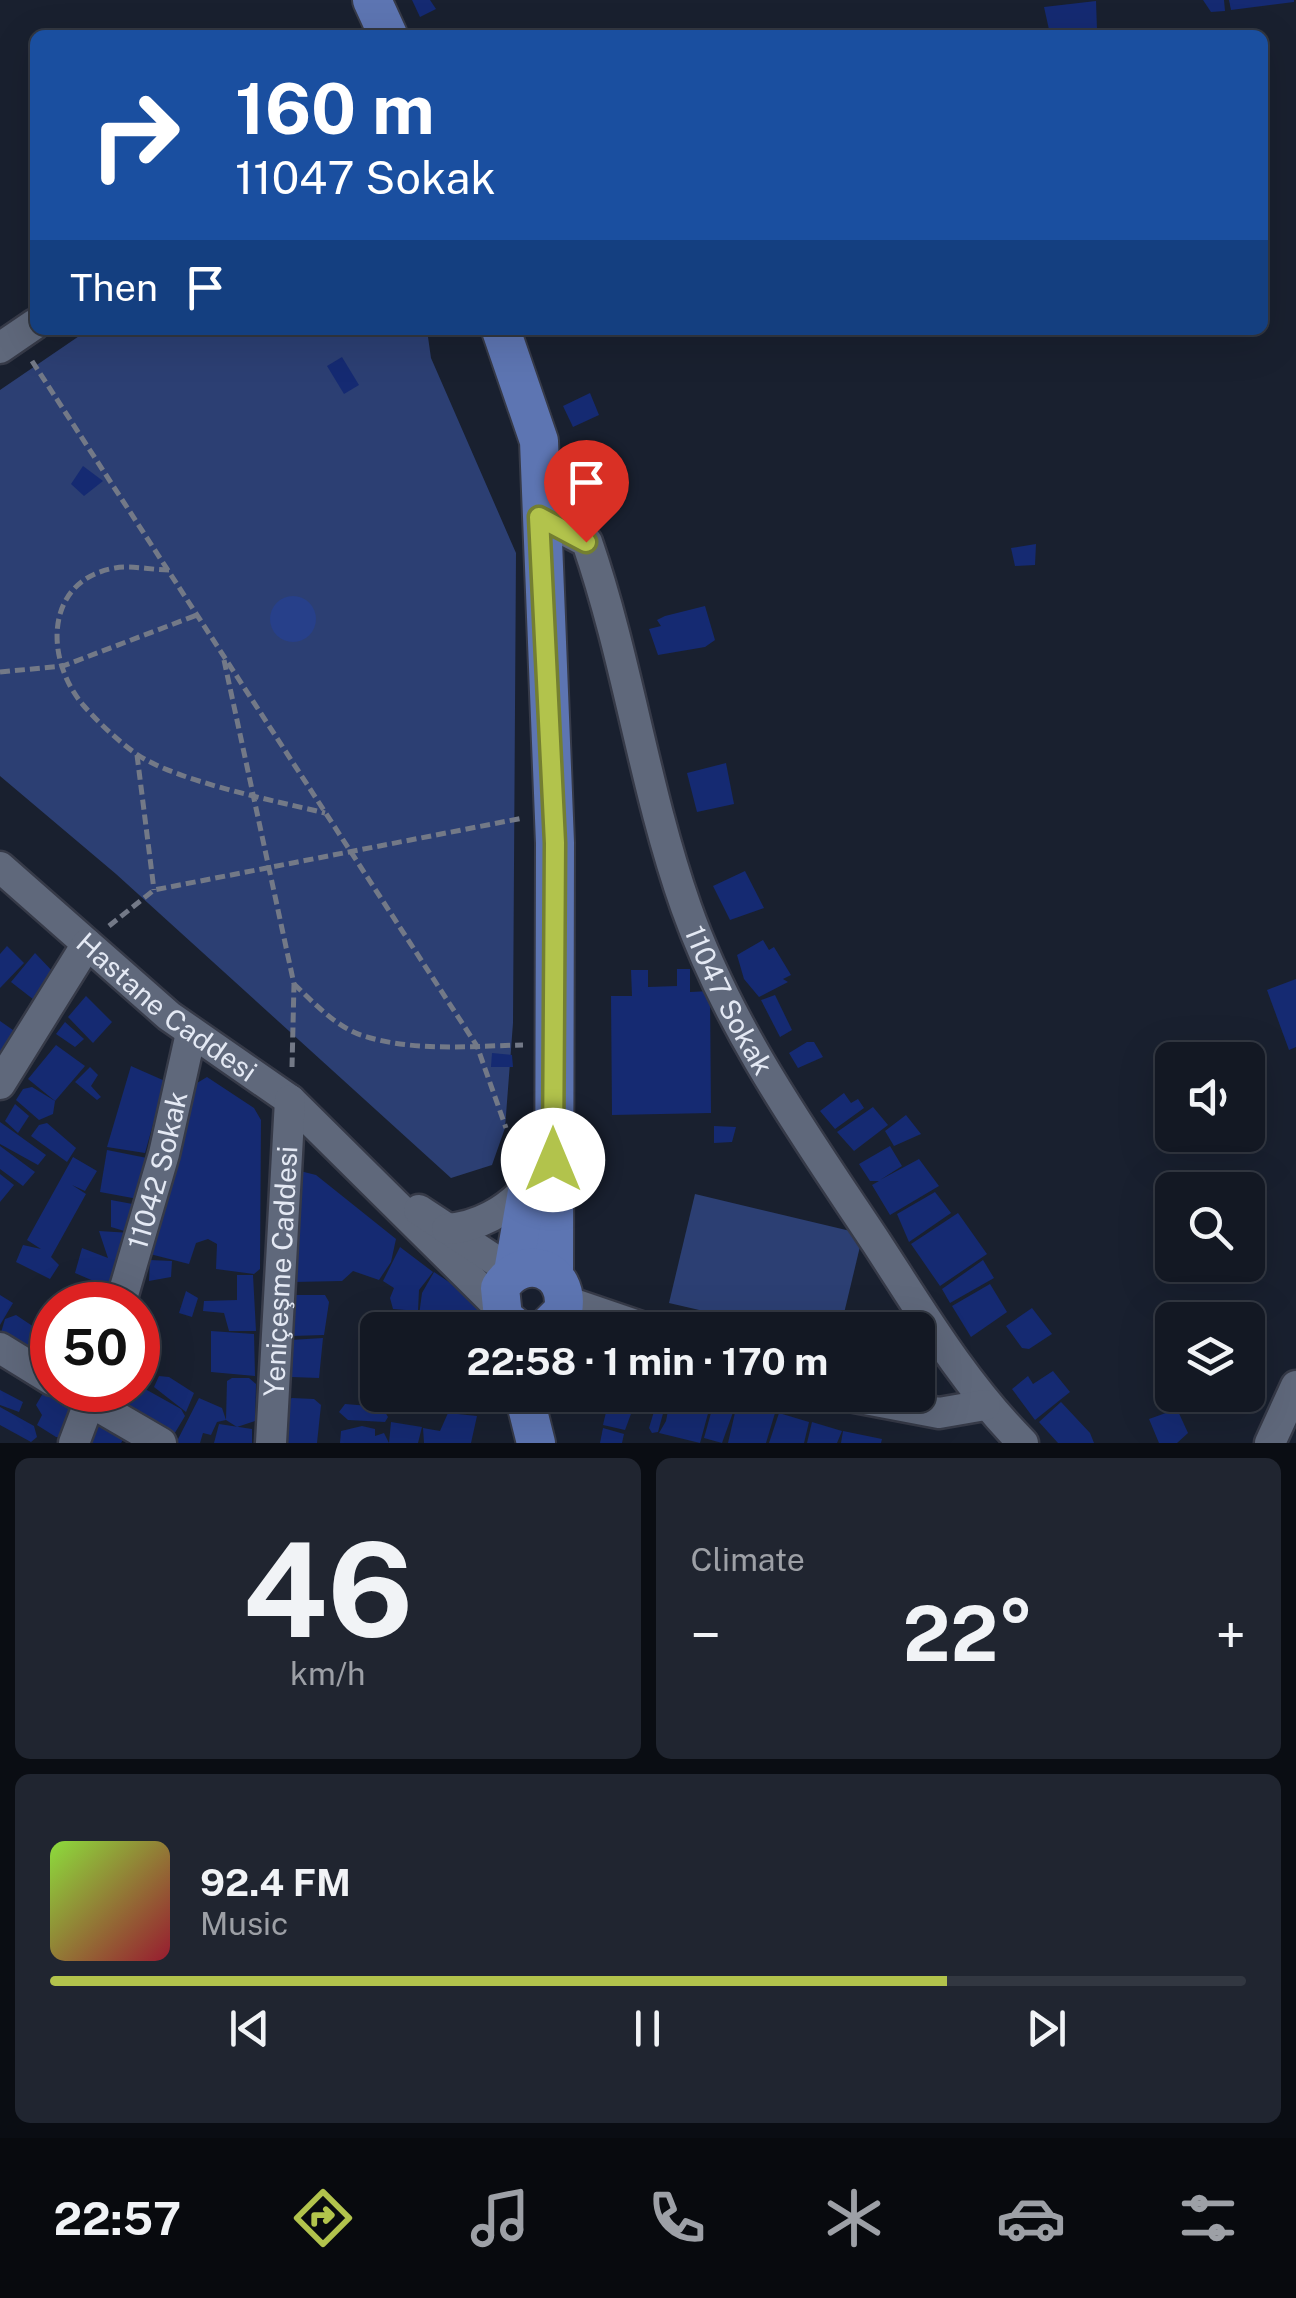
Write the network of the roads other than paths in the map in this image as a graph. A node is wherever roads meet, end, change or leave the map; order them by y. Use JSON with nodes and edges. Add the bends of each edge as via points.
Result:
{"nodes":[{"id":1,"x":372,"y":0,"type":"edge"},
{"id":2,"x":386,"y":30,"type":"edge"},
{"id":3,"x":503,"y":335,"type":"edge"},
{"id":4,"x":539,"y":517,"type":"junction"},
{"id":5,"x":0,"y":867,"type":"edge"},
{"id":6,"x":87,"y":944,"type":"junction"},
{"id":7,"x":191,"y":1033,"type":"junction"},
{"id":8,"x":552,"y":1044,"type":"junction"},
{"id":9,"x":0,"y":1084,"type":"edge"},
{"id":10,"x":290,"y":1100,"type":"junction"},
{"id":11,"x":332,"y":1145,"type":"junction"},
{"id":12,"x":528,"y":1188,"type":"junction"},
{"id":13,"x":447,"y":1229,"type":"junction"},
{"id":14,"x":512,"y":1272,"type":"junction"},
{"id":15,"x":127,"y":1282,"type":"edge"},
{"id":16,"x":528,"y":1312,"type":"edge"},
{"id":17,"x":534,"y":1312,"type":"edge"},
{"id":18,"x":534,"y":1312,"type":"edge"},
{"id":19,"x":0,"y":1348,"type":"edge"},
{"id":20,"x":30,"y":1366,"type":"edge"},
{"id":21,"x":1296,"y":1386,"type":"edge"},
{"id":22,"x":985,"y":1406,"type":"junction"},
{"id":23,"x":81,"y":1412,"type":"edge"},
{"id":24,"x":113,"y":1412,"type":"edge"},
{"id":25,"x":528,"y":1412,"type":"edge"},
{"id":26,"x":552,"y":1412,"type":"edge"},
{"id":27,"x":934,"y":1412,"type":"edge"},
{"id":28,"x":74,"y":1443,"type":"edge"},
{"id":29,"x":162,"y":1443,"type":"edge"},
{"id":30,"x":271,"y":1443,"type":"edge"},
{"id":31,"x":536,"y":1443,"type":"edge"},
{"id":32,"x":551,"y":1443,"type":"edge"},
{"id":33,"x":1022,"y":1443,"type":"edge"},
{"id":34,"x":1270,"y":1443,"type":"edge"}],
"edges":[{"from":1,"to":2,"type":"main road"},
{"from":3,"to":4,"type":"main road","via":[[539,441]]},
{"from":4,"to":8,"type":"main road","via":[[554,812]]},
{"from":4,"to":22,"type":"street","name":"11047 Sokak","via":[[586,542],[660,824],[714,982],[791,1114]]},
{"from":5,"to":6,"type":"street","name":"Hastane Caddesi"},
{"from":6,"to":7,"type":"street","name":"Hastane Caddesi"},
{"from":6,"to":9,"type":"street"},
{"from":7,"to":10,"type":"street","name":"Hastane Caddesi"},
{"from":7,"to":15,"type":"street","name":"11042 Sokak"},
{"from":8,"to":12,"type":"main road"},
{"from":8,"to":17,"type":"main road"},
{"from":10,"to":11,"type":"street","name":"Hastane Caddesi"},
{"from":10,"to":30,"type":"street","name":"Yeniçeşme Caddesi"},
{"from":11,"to":13,"type":"street","name":"Hastane Caddesi"},
{"from":11,"to":16,"type":"street","name":"Hastane Caddesi"},
{"from":12,"to":13,"type":"street","via":[[472,1227]]},
{"from":12,"to":14,"type":"main road"},
{"from":13,"to":14,"type":"street","name":"Hastane Caddesi"},
{"from":14,"to":18,"type":"main road","via":[[534,1266]]},
{"from":19,"to":20,"type":"street"},
{"from":21,"to":34,"type":"street"},
{"from":22,"to":27,"type":"street"},
{"from":22,"to":33,"type":"street","name":"11047 Sokak"},
{"from":23,"to":28,"type":"street"},
{"from":24,"to":29,"type":"street"},
{"from":25,"to":31,"type":"main road"},
{"from":26,"to":32,"type":"main road"}]}
